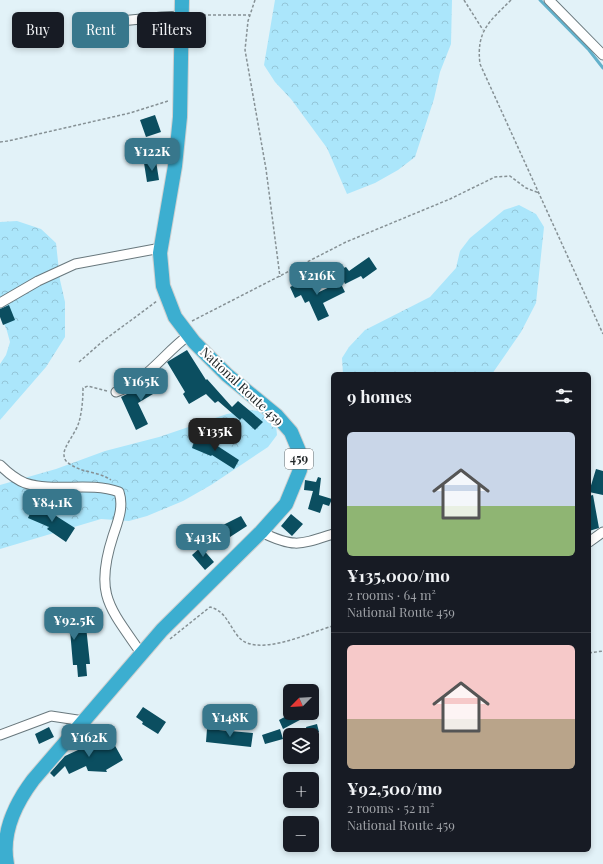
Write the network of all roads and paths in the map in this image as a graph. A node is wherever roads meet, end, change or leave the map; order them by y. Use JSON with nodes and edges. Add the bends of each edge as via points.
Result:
{"nodes":[{"id":1,"x":182,"y":0,"type":"edge"},
{"id":2,"x":255,"y":0,"type":"edge"},
{"id":3,"x":464,"y":0,"type":"edge"},
{"id":4,"x":511,"y":0,"type":"edge"},
{"id":5,"x":549,"y":0,"type":"edge"},
{"id":6,"x":182,"y":12,"type":"edge"},
{"id":7,"x":206,"y":14,"type":"edge"},
{"id":8,"x":250,"y":15,"type":"junction"},
{"id":9,"x":483,"y":31,"type":"junction"},
{"id":10,"x":181,"y":48,"type":"edge"},
{"id":11,"x":603,"y":56,"type":"edge"},
{"id":12,"x":180,"y":99,"type":"junction"},
{"id":13,"x":0,"y":142,"type":"edge"},
{"id":14,"x":538,"y":193,"type":"junction"},
{"id":15,"x":160,"y":248,"type":"junction"},
{"id":16,"x":280,"y":277,"type":"junction"},
{"id":17,"x":166,"y":294,"type":"junction"},
{"id":18,"x":0,"y":303,"type":"edge"},
{"id":19,"x":186,"y":331,"type":"junction"},
{"id":20,"x":603,"y":334,"type":"edge"},
{"id":21,"x":79,"y":362,"type":"dead end"},
{"id":22,"x":116,"y":392,"type":"joint"},
{"id":23,"x":0,"y":465,"type":"edge"},
{"id":24,"x":120,"y":492,"type":"junction"},
{"id":25,"x":261,"y":532,"type":"junction"},
{"id":26,"x":603,"y":532,"type":"edge"},
{"id":27,"x":331,"y":535,"type":"edge"},
{"id":28,"x":591,"y":541,"type":"edge"},
{"id":29,"x":331,"y":627,"type":"edge"},
{"id":30,"x":167,"y":642,"type":"dead end"},
{"id":31,"x":603,"y":651,"type":"edge"},
{"id":32,"x":141,"y":653,"type":"junction"},
{"id":33,"x":591,"y":653,"type":"edge"},
{"id":34,"x":84,"y":721,"type":"junction"},
{"id":35,"x":0,"y":735,"type":"edge"},
{"id":36,"x":7,"y":864,"type":"edge"}],
"edges":[{"from":1,"to":6,"type":"highway","name":"National Route 459","number":"459"},
{"from":2,"to":8,"type":"path"},
{"from":3,"to":9,"type":"path"},
{"from":4,"to":9,"type":"path"},
{"from":5,"to":11,"type":"street"},
{"from":7,"to":8,"type":"path"},
{"from":8,"to":16,"type":"path","via":[[246,50],[266,170]]},
{"from":9,"to":14,"type":"path","via":[[479,41],[480,64]]},
{"from":10,"to":12,"type":"highway","name":"National Route 459","number":"459"},
{"from":12,"to":13,"type":"path"},
{"from":12,"to":15,"type":"highway","name":"National Route 459","number":"459","via":[[175,166]]},
{"from":14,"to":16,"type":"path","via":[[510,176],[495,177],[444,202],[346,242]]},
{"from":14,"to":20,"type":"path"},
{"from":15,"to":17,"type":"highway","name":"National Route 459","number":"459"},
{"from":15,"to":18,"type":"street","via":[[75,264]]},
{"from":16,"to":19,"type":"path"},
{"from":17,"to":19,"type":"highway","name":"National Route 459","number":"459","via":[[176,317]]},
{"from":17,"to":21,"type":"path"},
{"from":19,"to":22,"type":"street","via":[[139,381]]},
{"from":19,"to":25,"type":"highway","name":"National Route 459","number":"459","via":[[227,375],[277,416],[291,432],[299,451],[300,470],[286,504]]},
{"from":22,"to":24,"type":"path","via":[[100,391],[88,386],[83,388],[79,422],[63,457],[75,467],[106,476],[116,483]]},
{"from":23,"to":24,"type":"street","via":[[23,482],[36,486],[98,486]]},
{"from":24,"to":32,"type":"street","via":[[120,514],[107,554],[104,578],[106,594],[119,621]]},
{"from":25,"to":27,"type":"street","via":[[281,542],[294,544]]},
{"from":25,"to":32,"type":"highway","name":"National Route 459","number":"459","via":[[185,605]]},
{"from":26,"to":28,"type":"street"},
{"from":29,"to":30,"type":"path","via":[[272,645],[246,643],[237,636],[222,613],[210,607]]},
{"from":31,"to":33,"type":"path"},
{"from":32,"to":34,"type":"highway","name":"National Route 459","number":"459"},
{"from":34,"to":35,"type":"street","via":[[65,717],[44,717]]},
{"from":34,"to":36,"type":"highway","name":"National Route 459","number":"459","via":[[33,780],[16,807],[8,834]]}]}
